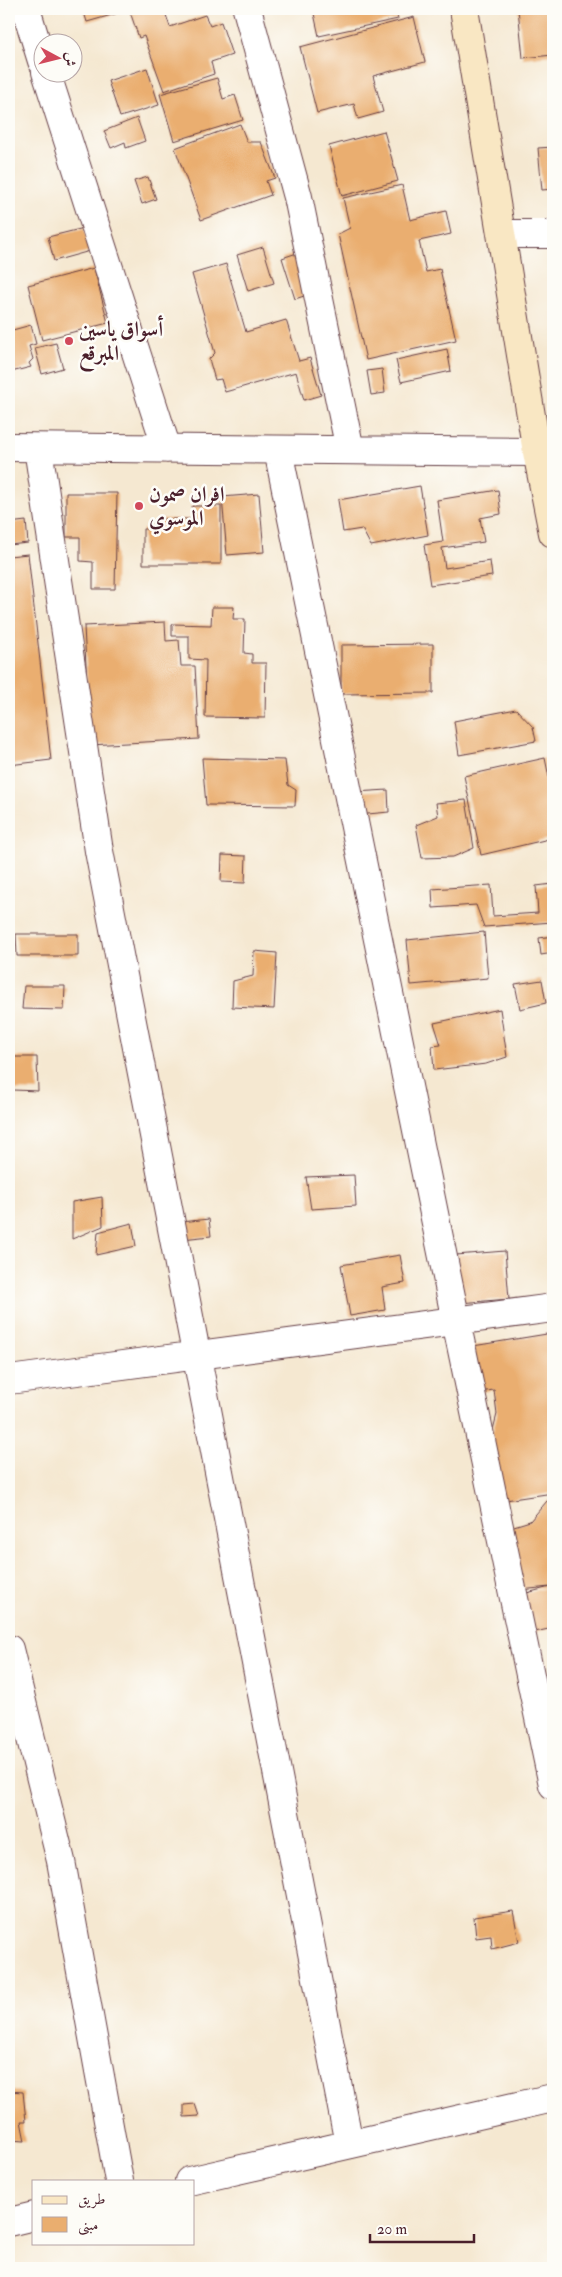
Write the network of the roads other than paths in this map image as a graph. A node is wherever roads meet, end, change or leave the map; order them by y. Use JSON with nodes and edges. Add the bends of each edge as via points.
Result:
{"nodes":[{"id":1,"x":26,"y":9,"type":"edge"},
{"id":2,"x":247,"y":9,"type":"edge"},
{"id":3,"x":464,"y":9,"type":"edge"},
{"id":4,"x":33,"y":32,"type":"edge"},
{"id":5,"x":49,"y":82,"type":"edge"},
{"id":6,"x":502,"y":234,"type":"junction"},
{"id":7,"x":553,"y":234,"type":"edge"},
{"id":8,"x":9,"y":447,"type":"edge"},
{"id":9,"x":38,"y":448,"type":"junction"},
{"id":10,"x":167,"y":449,"type":"junction"},
{"id":11,"x":278,"y":450,"type":"junction"},
{"id":12,"x":350,"y":450,"type":"junction"},
{"id":13,"x":537,"y":452,"type":"junction"},
{"id":14,"x":550,"y":499,"type":"edge"},
{"id":15,"x":553,"y":534,"type":"edge"},
{"id":16,"x":553,"y":1308,"type":"edge"},
{"id":17,"x":456,"y":1321,"type":"junction"},
{"id":18,"x":196,"y":1355,"type":"junction"},
{"id":19,"x":9,"y":1380,"type":"edge"},
{"id":20,"x":9,"y":1648,"type":"edge"},
{"id":21,"x":553,"y":1785,"type":"edge"},
{"id":22,"x":553,"y":2098,"type":"edge"},
{"id":23,"x":349,"y":2144,"type":"junction"},
{"id":24,"x":119,"y":2180,"type":"edge"},
{"id":25,"x":193,"y":2180,"type":"edge"},
{"id":26,"x":32,"y":2216,"type":"edge"},
{"id":27,"x":9,"y":2222,"type":"edge"}],
"edges":[{"from":1,"to":4,"type":"street"},
{"from":2,"to":12,"type":"street","via":[[298,197]]},
{"from":3,"to":6,"type":"street"},
{"from":5,"to":10,"type":"street"},
{"from":6,"to":7,"type":"street"},
{"from":6,"to":13,"type":"street"},
{"from":8,"to":9,"type":"street"},
{"from":9,"to":10,"type":"street"},
{"from":9,"to":18,"type":"street","via":[[99,852]]},
{"from":10,"to":11,"type":"street"},
{"from":11,"to":12,"type":"street"},
{"from":11,"to":17,"type":"street"},
{"from":12,"to":13,"type":"street"},
{"from":13,"to":14,"type":"street"},
{"from":14,"to":15,"type":"street"},
{"from":16,"to":17,"type":"street"},
{"from":17,"to":18,"type":"street"},
{"from":17,"to":21,"type":"street"},
{"from":18,"to":19,"type":"street"},
{"from":18,"to":23,"type":"street"},
{"from":20,"to":24,"type":"street","via":[[61,1861]]},
{"from":22,"to":23,"type":"street"},
{"from":23,"to":25,"type":"street"},
{"from":26,"to":27,"type":"street"}]}
